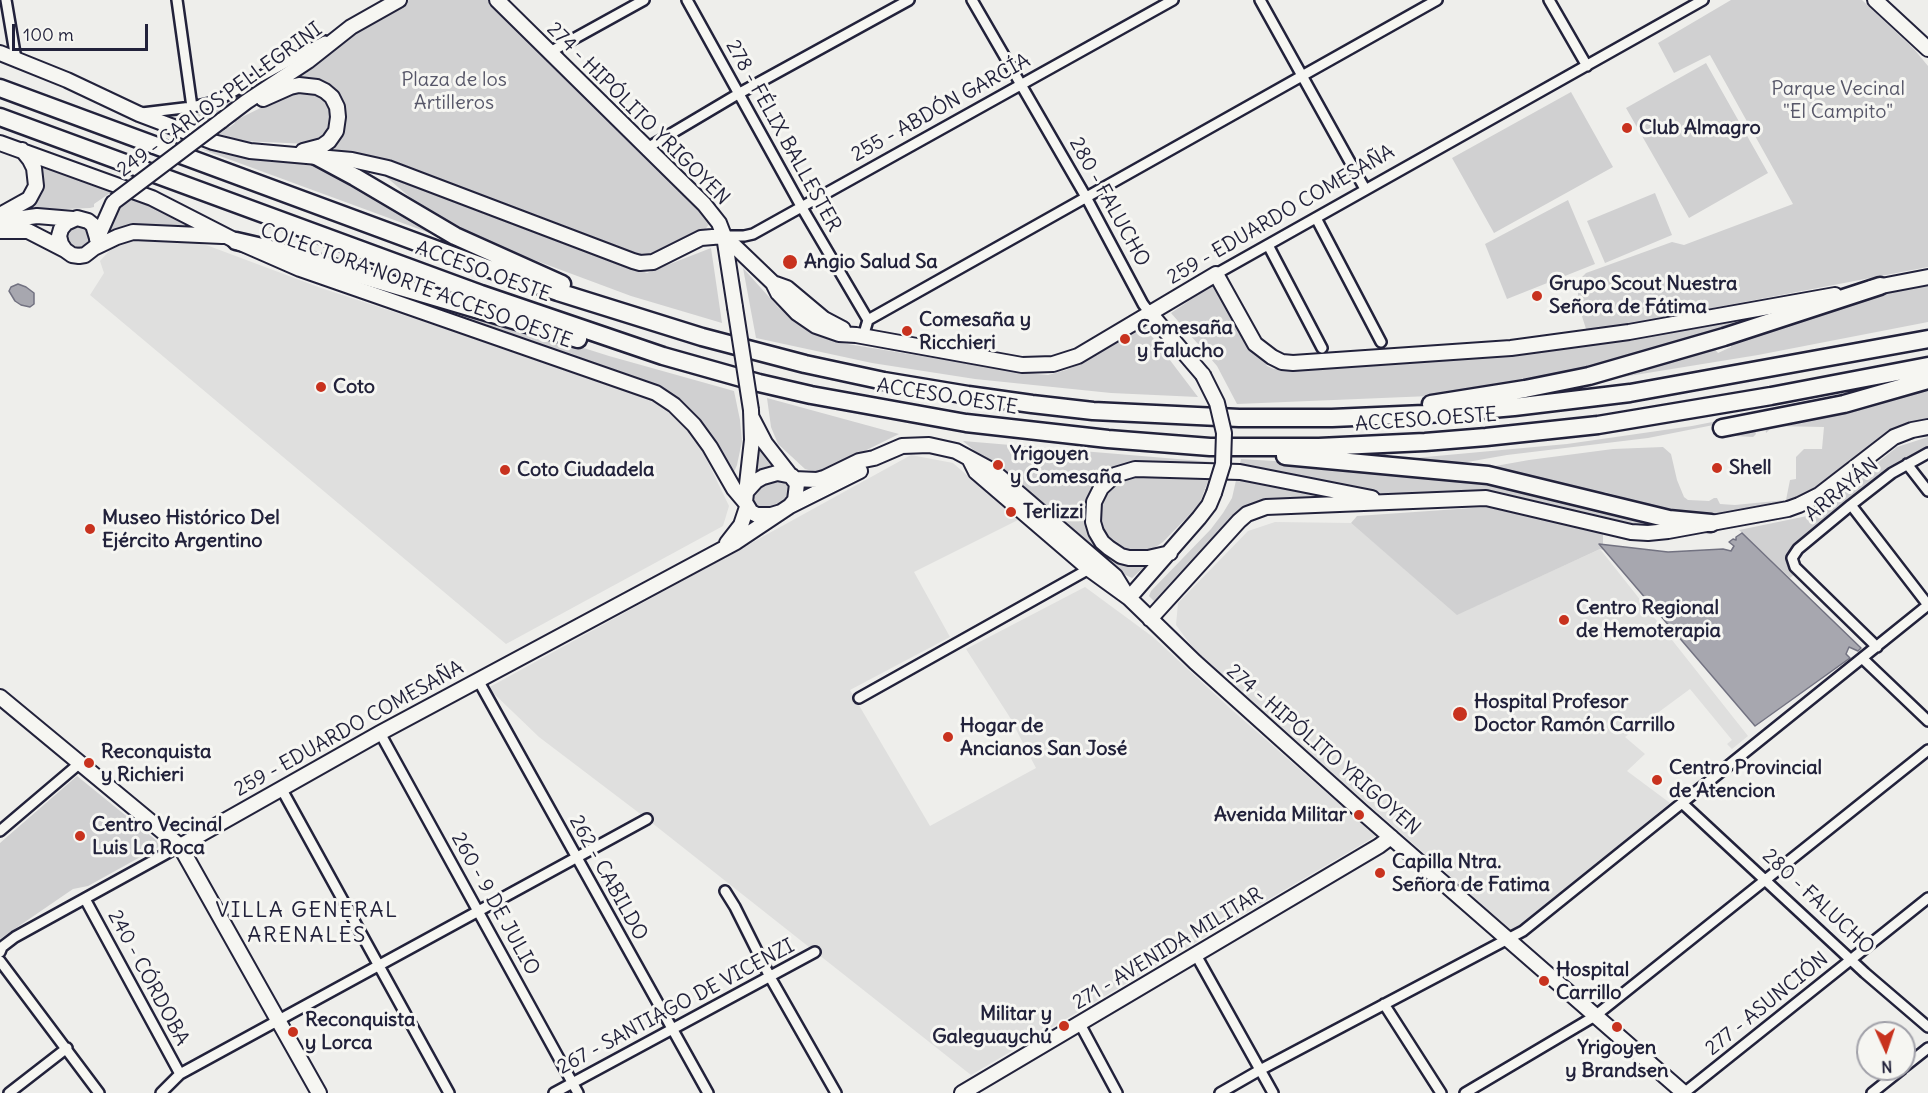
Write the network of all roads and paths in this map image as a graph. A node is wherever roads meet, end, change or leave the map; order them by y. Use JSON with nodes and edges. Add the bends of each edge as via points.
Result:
{"nodes":[{"id":1,"x":6,"y":0,"type":"edge"},
{"id":2,"x":177,"y":0,"type":"edge"},
{"id":3,"x":399,"y":0,"type":"edge"},
{"id":4,"x":497,"y":0,"type":"edge"},
{"id":5,"x":644,"y":0,"type":"edge"},
{"id":6,"x":687,"y":0,"type":"edge"},
{"id":7,"x":909,"y":0,"type":"edge"},
{"id":8,"x":972,"y":0,"type":"edge"},
{"id":9,"x":1173,"y":0,"type":"edge"},
{"id":10,"x":1260,"y":0,"type":"edge"},
{"id":11,"x":1437,"y":0,"type":"edge"},
{"id":12,"x":1549,"y":0,"type":"edge"},
{"id":13,"x":1703,"y":0,"type":"edge"},
{"id":14,"x":1875,"y":0,"type":"edge"},
{"id":15,"x":351,"y":27,"type":"junction"},
{"id":16,"x":1910,"y":33,"type":"junction"},
{"id":17,"x":1928,"y":49,"type":"edge"},
{"id":18,"x":550,"y":52,"type":"junction"},
{"id":19,"x":0,"y":53,"type":"edge"},
{"id":20,"x":1928,"y":54,"type":"edge"},
{"id":21,"x":16,"y":59,"type":"junction"},
{"id":22,"x":1587,"y":66,"type":"junction"},
{"id":23,"x":1302,"y":75,"type":"junction"},
{"id":24,"x":1020,"y":84,"type":"junction"},
{"id":25,"x":0,"y":88,"type":"edge"},
{"id":26,"x":738,"y":94,"type":"junction"},
{"id":27,"x":192,"y":107,"type":"junction"},
{"id":28,"x":140,"y":114,"type":"junction"},
{"id":29,"x":0,"y":117,"type":"edge"},
{"id":30,"x":222,"y":120,"type":"junction"},
{"id":31,"x":0,"y":143,"type":"edge"},
{"id":32,"x":647,"y":148,"type":"junction"},
{"id":33,"x":22,"y":150,"type":"junction"},
{"id":34,"x":288,"y":154,"type":"junction"},
{"id":35,"x":314,"y":155,"type":"junction"},
{"id":36,"x":1365,"y":189,"type":"junction"},
{"id":37,"x":1086,"y":197,"type":"junction"},
{"id":38,"x":114,"y":202,"type":"junction"},
{"id":39,"x":801,"y":206,"type":"junction"},
{"id":40,"x":0,"y":215,"type":"edge"},
{"id":41,"x":1316,"y":218,"type":"junction"},
{"id":42,"x":75,"y":219,"type":"junction"},
{"id":43,"x":0,"y":221,"type":"edge"},
{"id":44,"x":0,"y":231,"type":"edge"},
{"id":45,"x":724,"y":236,"type":"junction"},
{"id":46,"x":232,"y":239,"type":"junction"},
{"id":47,"x":95,"y":243,"type":"junction"},
{"id":48,"x":1268,"y":245,"type":"junction"},
{"id":49,"x":65,"y":250,"type":"junction"},
{"id":50,"x":1216,"y":274,"type":"junction"},
{"id":51,"x":1928,"y":277,"type":"edge"},
{"id":52,"x":1880,"y":286,"type":"junction"},
{"id":53,"x":1149,"y":312,"type":"junction"},
{"id":54,"x":631,"y":316,"type":"junction"},
{"id":55,"x":868,"y":320,"type":"junction"},
{"id":56,"x":860,"y":336,"type":"junction"},
{"id":57,"x":1928,"y":339,"type":"edge"},
{"id":58,"x":1381,"y":342,"type":"dead end"},
{"id":59,"x":1322,"y":348,"type":"dead end"},
{"id":60,"x":663,"y":356,"type":"junction"},
{"id":61,"x":1928,"y":366,"type":"edge"},
{"id":62,"x":1928,"y":380,"type":"edge"},
{"id":63,"x":752,"y":414,"type":"junction"},
{"id":64,"x":1332,"y":418,"type":"junction"},
{"id":65,"x":1928,"y":427,"type":"edge"},
{"id":66,"x":1722,"y":428,"type":"dead end"},
{"id":67,"x":929,"y":445,"type":"joint"},
{"id":68,"x":1210,"y":447,"type":"junction"},
{"id":69,"x":1928,"y":453,"type":"edge"},
{"id":70,"x":874,"y":458,"type":"junction"},
{"id":71,"x":969,"y":458,"type":"junction"},
{"id":72,"x":1907,"y":464,"type":"junction"},
{"id":73,"x":793,"y":477,"type":"junction"},
{"id":74,"x":1928,"y":491,"type":"edge"},
{"id":75,"x":746,"y":500,"type":"junction"},
{"id":76,"x":1396,"y":503,"type":"junction"},
{"id":77,"x":1851,"y":505,"type":"junction"},
{"id":78,"x":786,"y":509,"type":"junction"},
{"id":79,"x":1711,"y":523,"type":"junction"},
{"id":80,"x":723,"y":547,"type":"junction"},
{"id":81,"x":1170,"y":553,"type":"junction"},
{"id":82,"x":1089,"y":569,"type":"junction"},
{"id":83,"x":1129,"y":598,"type":"junction"},
{"id":84,"x":1928,"y":605,"type":"edge"},
{"id":85,"x":1150,"y":619,"type":"junction"},
{"id":86,"x":1877,"y":647,"type":"junction"},
{"id":87,"x":1862,"y":658,"type":"junction"},
{"id":88,"x":478,"y":680,"type":"junction"},
{"id":89,"x":0,"y":697,"type":"edge"},
{"id":90,"x":859,"y":698,"type":"dead end"},
{"id":91,"x":1928,"y":721,"type":"edge"},
{"id":92,"x":380,"y":734,"type":"junction"},
{"id":93,"x":1928,"y":750,"type":"edge"},
{"id":94,"x":80,"y":763,"type":"junction"},
{"id":95,"x":281,"y":788,"type":"junction"},
{"id":96,"x":1682,"y":803,"type":"junction"},
{"id":97,"x":647,"y":819,"type":"dead end"},
{"id":98,"x":0,"y":831,"type":"edge"},
{"id":99,"x":1391,"y":837,"type":"junction"},
{"id":100,"x":180,"y":846,"type":"junction"},
{"id":101,"x":576,"y":858,"type":"junction"},
{"id":102,"x":1766,"y":880,"type":"junction"},
{"id":103,"x":725,"y":891,"type":"dead end"},
{"id":104,"x":1928,"y":898,"type":"edge"},
{"id":105,"x":85,"y":899,"type":"junction"},
{"id":106,"x":478,"y":910,"type":"junction"},
{"id":107,"x":1508,"y":939,"type":"junction"},
{"id":108,"x":0,"y":952,"type":"edge"},
{"id":109,"x":815,"y":952,"type":"dead end"},
{"id":110,"x":1196,"y":955,"type":"junction"},
{"id":111,"x":1851,"y":959,"type":"junction"},
{"id":112,"x":0,"y":961,"type":"edge"},
{"id":113,"x":378,"y":964,"type":"junction"},
{"id":114,"x":770,"y":977,"type":"junction"},
{"id":115,"x":1384,"y":1004,"type":"junction"},
{"id":116,"x":1595,"y":1016,"type":"junction"},
{"id":117,"x":278,"y":1020,"type":"junction"},
{"id":118,"x":1080,"y":1024,"type":"junction"},
{"id":119,"x":1928,"y":1027,"type":"edge"},
{"id":120,"x":672,"y":1029,"type":"junction"},
{"id":121,"x":67,"y":1048,"type":"junction"},
{"id":122,"x":1928,"y":1048,"type":"edge"},
{"id":123,"x":1916,"y":1058,"type":"edge"},
{"id":124,"x":1260,"y":1070,"type":"junction"},
{"id":125,"x":180,"y":1074,"type":"junction"},
{"id":126,"x":1887,"y":1081,"type":"edge"},
{"id":127,"x":573,"y":1083,"type":"junction"},
{"id":128,"x":966,"y":1092,"type":"edge"},
{"id":129,"x":9,"y":1093,"type":"edge"},
{"id":130,"x":99,"y":1093,"type":"edge"},
{"id":131,"x":161,"y":1093,"type":"edge"},
{"id":132,"x":319,"y":1093,"type":"edge"},
{"id":133,"x":449,"y":1093,"type":"edge"},
{"id":134,"x":554,"y":1093,"type":"edge"},
{"id":135,"x":578,"y":1093,"type":"edge"},
{"id":136,"x":708,"y":1093,"type":"edge"},
{"id":137,"x":836,"y":1093,"type":"edge"},
{"id":138,"x":1117,"y":1093,"type":"edge"},
{"id":139,"x":1220,"y":1093,"type":"edge"},
{"id":140,"x":1273,"y":1093,"type":"edge"},
{"id":141,"x":1441,"y":1093,"type":"edge"},
{"id":142,"x":1465,"y":1093,"type":"edge"},
{"id":143,"x":1684,"y":1093,"type":"edge"},
{"id":144,"x":1872,"y":1093,"type":"edge"}],
"edges":[{"from":1,"to":21,"type":"street"},
{"from":2,"to":27,"type":"street"},
{"from":3,"to":15,"type":"street","name":"249 - CARLOS PELLEGRINI"},
{"from":4,"to":18,"type":"street","name":"274 - HIPÓLITO YRIGOYEN"},
{"from":5,"to":18,"type":"street"},
{"from":6,"to":26,"type":"street","name":"278 - FÉLIX BALLESTER"},
{"from":7,"to":26,"type":"street"},
{"from":8,"to":24,"type":"street","name":"280 - FALUCHO"},
{"from":9,"to":24,"type":"street","name":"255 - ABDÓN GARCÍA"},
{"from":10,"to":23,"type":"street"},
{"from":11,"to":23,"type":"street"},
{"from":12,"to":22,"type":"street"},
{"from":13,"to":22,"type":"street","name":"259 - EDUARDO COMESAÑA"},
{"from":14,"to":16,"type":"street"},
{"from":15,"to":27,"type":"street","name":"249 - CARLOS PELLEGRINI","via":[[221,99]]},
{"from":15,"to":30,"type":"street","name":"249 - CARLOS PELLEGRINI"},
{"from":16,"to":17,"type":"street"},
{"from":16,"to":20,"type":"street"},
{"from":18,"to":32,"type":"street","name":"274 - HIPÓLITO YRIGOYEN"},
{"from":19,"to":21,"type":"street"},
{"from":21,"to":28,"type":"street"},
{"from":22,"to":36,"type":"street","name":"259 - EDUARDO COMESAÑA"},
{"from":23,"to":36,"type":"street"},
{"from":23,"to":37,"type":"street"},
{"from":24,"to":37,"type":"street","name":"280 - FALUCHO"},
{"from":24,"to":39,"type":"street","name":"255 - ABDÓN GARCÍA"},
{"from":25,"to":54,"type":"highway","name":"ACCESO OESTE","via":[[484,267]]},
{"from":26,"to":32,"type":"street"},
{"from":26,"to":39,"type":"street","name":"278 - FÉLIX BALLESTER"},
{"from":27,"to":28,"type":"street","name":"249 - CARLOS PELLEGRINI"},
{"from":28,"to":34,"type":"street","via":[[213,142],[250,151]]},
{"from":29,"to":60,"type":"highway","name":"ACCESO OESTE","via":[[470,290]]},
{"from":30,"to":34,"type":"street","via":[[290,87],[309,85],[325,91],[337,107],[338,125],[333,136],[318,148]]},
{"from":30,"to":38,"type":"street","name":"249 - CARLOS PELLEGRINI","bridge":true},
{"from":31,"to":33,"type":"street","name":"COLECTORA NORTE ACCESO OESTE"},
{"from":32,"to":45,"type":"street","name":"274 - HIPÓLITO YRIGOYEN","via":[[704,204]]},
{"from":33,"to":40,"type":"street","via":[[34,168],[36,186],[29,199]]},
{"from":33,"to":46,"type":"street","name":"COLECTORA NORTE ACCESO OESTE","via":[[152,198]]},
{"from":34,"to":35,"type":"street"},
{"from":35,"to":45,"type":"street","via":[[388,168],[640,263],[653,262],[701,238]]},
{"from":35,"to":54,"type":"highway","via":[[455,236]]},
{"from":36,"to":41,"type":"street","name":"259 - EDUARDO COMESAÑA"},
{"from":37,"to":53,"type":"street","name":"280 - FALUCHO"},
{"from":37,"to":55,"type":"street"},
{"from":38,"to":42,"type":"street","name":"249 - CARLOS PELLEGRINI"},
{"from":38,"to":47,"type":"street","name":"249 - CARLOS PELLEGRINI"},
{"from":39,"to":45,"type":"street","name":"255 - ABDÓN GARCÍA","via":[[753,234]]},
{"from":39,"to":55,"type":"street","name":"278 - FÉLIX BALLESTER"},
{"from":41,"to":48,"type":"street","name":"259 - EDUARDO COMESAÑA"},
{"from":41,"to":58,"type":"street"},
{"from":42,"to":43,"type":"street","name":"249 - CARLOS PELLEGRINI","via":[[37,216]]},
{"from":42,"to":47,"type":"street","via":[[93,225]]},
{"from":42,"to":49,"type":"street","via":[[61,229],[60,244]]},
{"from":44,"to":49,"type":"street","via":[[27,231]]},
{"from":45,"to":56,"type":"street","name":"274 - HIPÓLITO YRIGOYEN","via":[[773,283],[787,288],[824,319]]},
{"from":45,"to":63,"type":"street","bridge":true},
{"from":46,"to":47,"type":"street","via":[[133,232]]},
{"from":46,"to":60,"type":"highway","via":[[577,339]]},
{"from":46,"to":75,"type":"street","name":"COLECTORA NORTE ACCESO OESTE","via":[[334,281],[656,393],[694,425],[734,489]]},
{"from":47,"to":49,"type":"street","via":[[85,255],[72,255]]},
{"from":48,"to":50,"type":"street","name":"259 - EDUARDO COMESAÑA"},
{"from":48,"to":59,"type":"street"},
{"from":50,"to":52,"type":"street","via":[[1255,344],[1272,357],[1293,363],[1511,348],[1629,332]]},
{"from":50,"to":53,"type":"street","name":"259 - EDUARDO COMESAÑA"},
{"from":51,"to":52,"type":"street"},
{"from":52,"to":64,"type":"highway","via":[[1724,338],[1589,376]]},
{"from":53,"to":56,"type":"street","name":"259 - EDUARDO COMESAÑA","via":[[1078,356],[1046,364],[1022,365]]},
{"from":53,"to":81,"type":"street","name":"280 - FALUCHO","bridge":true,"via":[[1203,375],[1217,403],[1224,433],[1223,464],[1214,494]]},
{"from":54,"to":64,"type":"highway","name":"ACCESO OESTE","via":[[805,364],[968,395],[1104,411]]},
{"from":55,"to":56,"type":"street"},
{"from":57,"to":64,"type":"highway","name":"ACCESO OESTE","via":[[1579,400],[1447,413]]},
{"from":60,"to":68,"type":"highway","name":"ACCESO OESTE","via":[[759,383],[881,409],[966,423]]},
{"from":61,"to":68,"type":"highway","name":"ACCESO OESTE","via":[[1656,416],[1545,432],[1366,445]]},
{"from":62,"to":66,"type":"highway","via":[[1844,404]]},
{"from":63,"to":73,"type":"street","via":[[765,443]]},
{"from":63,"to":75,"type":"street"},
{"from":65,"to":79,"type":"street","via":[[1894,437],[1819,495],[1799,505]]},
{"from":67,"to":70,"type":"street","name":"259 - EDUARDO COMESAÑA","via":[[902,446]]},
{"from":67,"to":71,"type":"street","name":"274 - HIPÓLITO YRIGOYEN"},
{"from":68,"to":79,"type":"highway","via":[[1488,475],[1669,519]]},
{"from":69,"to":72,"type":"street","name":"ARRAYÁN"},
{"from":70,"to":73,"type":"street","name":"259 - EDUARDO COMESAÑA","via":[[817,480]]},
{"from":70,"to":78,"type":"street","name":"259 - EDUARDO COMESAÑA","via":[[863,469]]},
{"from":71,"to":82,"type":"street","name":"274 - HIPÓLITO YRIGOYEN","via":[[976,472]]},
{"from":71,"to":83,"type":"street","name":"274 - HIPÓLITO YRIGOYEN","via":[[993,471],[1115,576]]},
{"from":72,"to":74,"type":"street"},
{"from":72,"to":77,"type":"street","name":"ARRAYÁN"},
{"from":73,"to":75,"type":"street","via":[[777,473],[763,477],[756,481]]},
{"from":73,"to":78,"type":"street","via":[[795,500]]},
{"from":75,"to":78,"type":"street","via":[[757,515]]},
{"from":75,"to":80,"type":"street","name":"259 - EDUARDO COMESAÑA","via":[[741,525]]},
{"from":76,"to":79,"type":"street","via":[[1486,498],[1640,532]]},
{"from":76,"to":81,"type":"street","via":[[1240,472],[1135,468],[1115,475],[1101,488],[1094,502],[1093,522],[1102,542],[1130,558]]},
{"from":76,"to":85,"type":"street","via":[[1274,506],[1255,510],[1239,521]]},
{"from":77,"to":84,"type":"street"},
{"from":77,"to":86,"type":"street","name":"ARRAYÁN","via":[[1792,558],[1795,567]]},
{"from":78,"to":80,"type":"street","name":"259 - EDUARDO COMESAÑA"},
{"from":80,"to":88,"type":"street","name":"259 - EDUARDO COMESAÑA"},
{"from":81,"to":83,"type":"street","name":"280 - FALUCHO"},
{"from":82,"to":83,"type":"street","name":"274 - HIPÓLITO YRIGOYEN"},
{"from":82,"to":90,"type":"street"},
{"from":83,"to":85,"type":"street","name":"274 - HIPÓLITO YRIGOYEN"},
{"from":84,"to":86,"type":"street"},
{"from":85,"to":99,"type":"street","name":"274 - HIPÓLITO YRIGOYEN"},
{"from":86,"to":87,"type":"street"},
{"from":87,"to":91,"type":"street"},
{"from":87,"to":96,"type":"street"},
{"from":88,"to":92,"type":"street","name":"259 - EDUARDO COMESAÑA"},
{"from":88,"to":101,"type":"street","name":"262 - CABILDO"},
{"from":89,"to":94,"type":"street"},
{"from":92,"to":95,"type":"street","name":"259 - EDUARDO COMESAÑA"},
{"from":92,"to":106,"type":"street","name":"260 - 9 DE JULIO"},
{"from":93,"to":102,"type":"street"},
{"from":94,"to":98,"type":"street"},
{"from":94,"to":100,"type":"street"},
{"from":95,"to":100,"type":"street","name":"259 - EDUARDO COMESAÑA"},
{"from":95,"to":113,"type":"street"},
{"from":96,"to":102,"type":"street","name":"280 - FALUCHO"},
{"from":96,"to":107,"type":"street"},
{"from":97,"to":101,"type":"street"},
{"from":99,"to":107,"type":"street","name":"274 - HIPÓLITO YRIGOYEN"},
{"from":99,"to":110,"type":"street","name":"271 - AVENIDA MILITAR"},
{"from":100,"to":105,"type":"street","name":"259 - EDUARDO COMESAÑA"},
{"from":100,"to":117,"type":"street"},
{"from":101,"to":106,"type":"street"},
{"from":101,"to":120,"type":"street","name":"262 - CABILDO"},
{"from":102,"to":111,"type":"street","name":"280 - FALUCHO"},
{"from":102,"to":116,"type":"street"},
{"from":103,"to":114,"type":"street"},
{"from":104,"to":111,"type":"street","name":"277 - ASUNCIÓN"},
{"from":105,"to":108,"type":"street","name":"259 - EDUARDO COMESAÑA","via":[[15,937]]},
{"from":105,"to":125,"type":"street","name":"240 - CÓRDOBA"},
{"from":106,"to":113,"type":"street"},
{"from":106,"to":127,"type":"street","name":"260 - 9 DE JULIO"},
{"from":107,"to":115,"type":"street"},
{"from":107,"to":116,"type":"street","name":"274 - HIPÓLITO YRIGOYEN"},
{"from":109,"to":114,"type":"street","name":"267 - SANTIAGO DE VICENZI"},
{"from":110,"to":118,"type":"street","name":"271 - AVENIDA MILITAR"},
{"from":110,"to":124,"type":"street"},
{"from":111,"to":119,"type":"street","name":"280 - FALUCHO"},
{"from":111,"to":143,"type":"street","name":"277 - ASUNCIÓN"},
{"from":112,"to":121,"type":"street"},
{"from":113,"to":117,"type":"street"},
{"from":113,"to":133,"type":"street"},
{"from":114,"to":120,"type":"street","name":"267 - SANTIAGO DE VICENZI"},
{"from":114,"to":137,"type":"street"},
{"from":115,"to":124,"type":"street"},
{"from":115,"to":141,"type":"street"},
{"from":116,"to":142,"type":"street"},
{"from":116,"to":143,"type":"street","name":"274 - HIPÓLITO YRIGOYEN"},
{"from":117,"to":125,"type":"street"},
{"from":117,"to":132,"type":"street"},
{"from":118,"to":128,"type":"street","name":"271 - AVENIDA MILITAR"},
{"from":118,"to":138,"type":"street"},
{"from":120,"to":127,"type":"street","name":"267 - SANTIAGO DE VICENZI"},
{"from":120,"to":136,"type":"street","name":"262 - CABILDO"},
{"from":121,"to":129,"type":"street"},
{"from":121,"to":130,"type":"street"},
{"from":122,"to":123,"type":"street"},
{"from":124,"to":139,"type":"street"},
{"from":124,"to":140,"type":"street"},
{"from":125,"to":131,"type":"street"},
{"from":126,"to":144,"type":"street"},
{"from":127,"to":134,"type":"street","name":"267 - SANTIAGO DE VICENZI"},
{"from":127,"to":135,"type":"street","name":"260 - 9 DE JULIO"}]}
